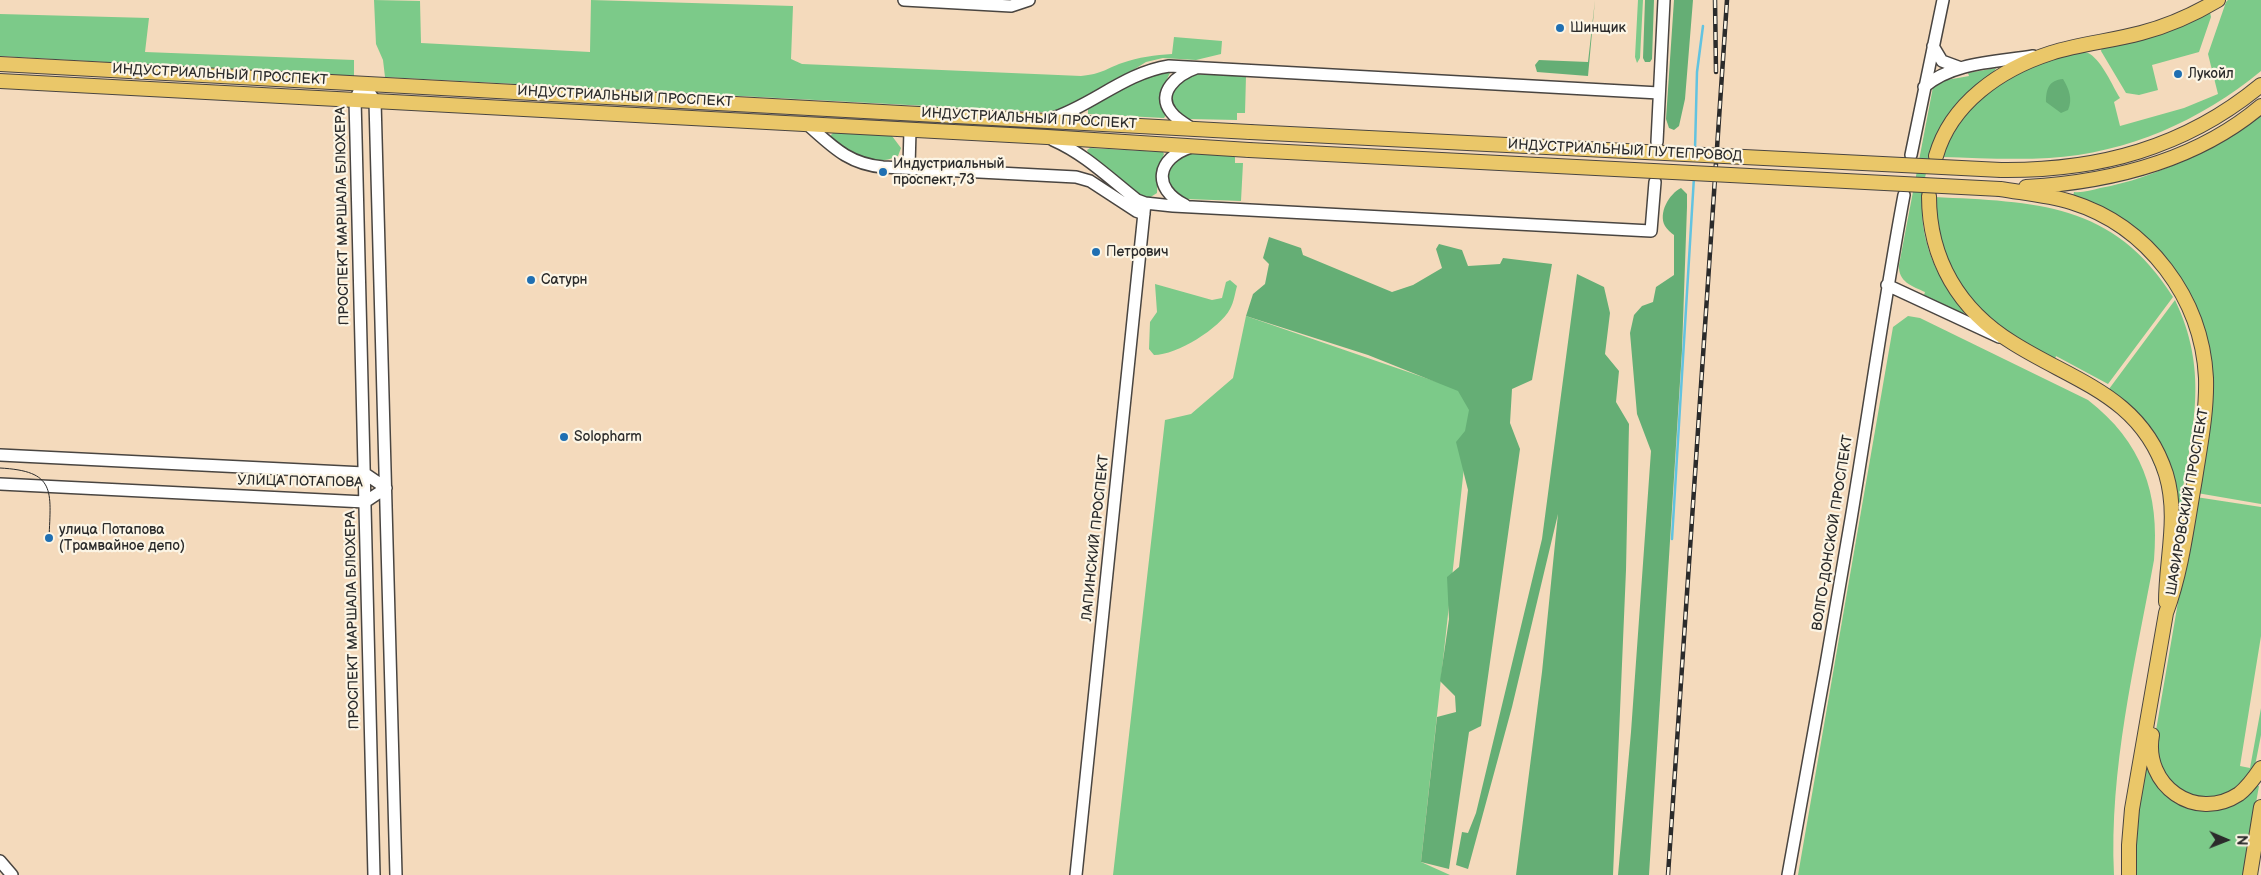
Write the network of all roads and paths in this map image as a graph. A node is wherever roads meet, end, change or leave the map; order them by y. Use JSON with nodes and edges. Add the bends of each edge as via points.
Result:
{"nodes":[{"id":1,"x":904,"y":0,"type":"edge"},
{"id":2,"x":1029,"y":0,"type":"edge"},
{"id":3,"x":1664,"y":0,"type":"edge"},
{"id":4,"x":1942,"y":0,"type":"edge"},
{"id":5,"x":2218,"y":0,"type":"edge"},
{"id":6,"x":1933,"y":46,"type":"junction"},
{"id":7,"x":2052,"y":53,"type":"junction"},
{"id":8,"x":0,"y":64,"type":"edge"},
{"id":9,"x":1199,"y":66,"type":"junction"},
{"id":10,"x":1961,"y":68,"type":"junction"},
{"id":11,"x":0,"y":81,"type":"edge"},
{"id":12,"x":363,"y":83,"type":"junction"},
{"id":13,"x":2261,"y":85,"type":"edge"},
{"id":14,"x":1924,"y":87,"type":"junction"},
{"id":15,"x":1659,"y":93,"type":"junction"},
{"id":16,"x":355,"y":100,"type":"junction"},
{"id":17,"x":375,"y":101,"type":"junction"},
{"id":18,"x":2261,"y":106,"type":"edge"},
{"id":19,"x":1048,"y":120,"type":"junction"},
{"id":20,"x":807,"y":124,"type":"junction"},
{"id":21,"x":1193,"y":129,"type":"junction"},
{"id":22,"x":910,"y":130,"type":"junction"},
{"id":23,"x":1250,"y":132,"type":"joint"},
{"id":24,"x":1047,"y":137,"type":"junction"},
{"id":25,"x":1657,"y":142,"type":"dead end"},
{"id":26,"x":1193,"y":146,"type":"junction"},
{"id":27,"x":1249,"y":150,"type":"joint"},
{"id":28,"x":1911,"y":155,"type":"dead end"},
{"id":29,"x":1936,"y":156,"type":"dead end"},
{"id":30,"x":909,"y":168,"type":"junction"},
{"id":31,"x":1655,"y":182,"type":"dead end"},
{"id":32,"x":2000,"y":189,"type":"junction"},
{"id":33,"x":1904,"y":195,"type":"dead end"},
{"id":34,"x":1929,"y":196,"type":"dead end"},
{"id":35,"x":1189,"y":207,"type":"junction"},
{"id":36,"x":1144,"y":209,"type":"junction"},
{"id":37,"x":1887,"y":285,"type":"junction"},
{"id":38,"x":2014,"y":344,"type":"junction"},
{"id":39,"x":0,"y":455,"type":"edge"},
{"id":40,"x":364,"y":473,"type":"junction"},
{"id":41,"x":0,"y":484,"type":"edge"},
{"id":42,"x":386,"y":488,"type":"junction"},
{"id":43,"x":365,"y":502,"type":"junction"},
{"id":44,"x":2166,"y":613,"type":"junction"},
{"id":45,"x":2150,"y":703,"type":"junction"},
{"id":46,"x":2261,"y":768,"type":"edge"},
{"id":47,"x":2261,"y":807,"type":"edge"},
{"id":48,"x":0,"y":861,"type":"edge"},
{"id":49,"x":12,"y":875,"type":"edge"},
{"id":50,"x":374,"y":875,"type":"edge"},
{"id":51,"x":396,"y":875,"type":"edge"},
{"id":52,"x":1076,"y":875,"type":"edge"},
{"id":53,"x":1788,"y":875,"type":"edge"},
{"id":54,"x":2129,"y":875,"type":"edge"},
{"id":55,"x":2250,"y":875,"type":"edge"}],
"edges":[{"from":1,"to":2,"type":"street","via":[[1011,6]]},
{"from":3,"to":15,"type":"street"},
{"from":4,"to":6,"type":"street"},
{"from":5,"to":7,"type":"main road","via":[[2161,27]]},
{"from":6,"to":10,"type":"street","via":[[1942,61]]},
{"from":6,"to":14,"type":"street"},
{"from":7,"to":10,"type":"street"},
{"from":7,"to":29,"type":"main road","via":[[2008,72],[1979,92],[1954,119]]},
{"from":8,"to":12,"type":"main road","name":"ИНДУСТРИАЛЬНЫЙ ПРОСПЕКТ"},
{"from":9,"to":15,"type":"street"},
{"from":9,"to":19,"type":"street","via":[[1151,69],[1070,113]]},
{"from":9,"to":21,"type":"street","via":[[1172,81],[1166,100],[1170,111]]},
{"from":10,"to":14,"type":"street","via":[[1940,75]]},
{"from":11,"to":16,"type":"main road","name":"ИНДУСТРИАЛЬНЫЙ ПРОСПЕКТ"},
{"from":12,"to":16,"type":"street","name":"ПРОСПЕКТ МАРШАЛА БЛЮХЕРА"},
{"from":12,"to":17,"type":"street"},
{"from":12,"to":19,"type":"main road","name":"ИНДУСТРИАЛЬНЫЙ ПРОСПЕКТ"},
{"from":13,"to":23,"type":"main road","name":"ИНДУСТРИАЛЬНЫЙ ПУТЕПРОВОД","bridge":true,"via":[[2205,124],[2172,140],[2131,155],[2070,167],[2001,170]]},
{"from":14,"to":28,"type":"street"},
{"from":15,"to":25,"type":"street"},
{"from":16,"to":17,"type":"main road","name":"ИНДУСТРИАЛЬНЫЙ ПРОСПЕКТ"},
{"from":16,"to":40,"type":"street","name":"ПРОСПЕКТ МАРШАЛА БЛЮХЕРА"},
{"from":17,"to":20,"type":"main road","name":"ИНДУСТРИАЛЬНЫЙ ПРОСПЕКТ"},
{"from":17,"to":42,"type":"street"},
{"from":18,"to":32,"type":"main road","via":[[2206,141],[2134,171],[2072,184]]},
{"from":19,"to":21,"type":"main road","name":"ИНДУСТРИАЛЬНЫЙ ПРОСПЕКТ"},
{"from":20,"to":22,"type":"main road","name":"ИНДУСТРИАЛЬНЫЙ ПРОСПЕКТ"},
{"from":20,"to":30,"type":"street","via":[[858,163]]},
{"from":21,"to":23,"type":"main road","name":"ИНДУСТРИАЛЬНЫЙ ПРОСПЕКТ"},
{"from":22,"to":24,"type":"main road","name":"ИНДУСТРИАЛЬНЫЙ ПРОСПЕКТ"},
{"from":22,"to":30,"type":"street"},
{"from":24,"to":26,"type":"main road","name":"ИНДУСТРИАЛЬНЫЙ ПРОСПЕКТ"},
{"from":24,"to":36,"type":"street","via":[[1072,148]]},
{"from":26,"to":27,"type":"main road","name":"ИНДУСТРИАЛЬНЫЙ ПРОСПЕКТ"},
{"from":26,"to":35,"type":"street","via":[[1170,158],[1163,168],[1162,177],[1170,196]]},
{"from":27,"to":32,"type":"main road","name":"ИНДУСТРИАЛЬНЫЙ ПУТЕПРОВОД","bridge":true},
{"from":30,"to":36,"type":"street","via":[[1076,177],[1090,181],[1136,211]]},
{"from":31,"to":35,"type":"street","via":[[1651,231]]},
{"from":32,"to":44,"type":"main road","name":"ШАФИРОВСКИЙ ПРОСПЕКТ","via":[[2071,202],[2121,226],[2163,264],[2192,314],[2205,366],[2204,417],[2176,586]]},
{"from":33,"to":37,"type":"street","name":"ВОЛГО-ДОНСКОЙ ПРОСПЕКТ"},
{"from":34,"to":38,"type":"main road","name":"ШАФИРОВСКИЙ ПРОСПЕКТ","via":[[1932,233],[1938,256],[1952,285],[1975,315]]},
{"from":35,"to":36,"type":"street"},
{"from":36,"to":52,"type":"street","name":"ЛАПИНСКИЙ ПРОСПЕКТ"},
{"from":37,"to":38,"type":"street"},
{"from":37,"to":53,"type":"street","name":"ВОЛГО-ДОНСКОЙ ПРОСПЕКТ","via":[[1851,518]]},
{"from":38,"to":44,"type":"main road","name":"ШАФИРОВСКИЙ ПРОСПЕКТ","via":[[2106,394],[2122,406],[2145,432],[2166,475],[2172,509]]},
{"from":39,"to":40,"type":"street","name":"УЛИЦА ПОТАПОВА"},
{"from":40,"to":42,"type":"street","name":"УЛИЦА ПОТАПОВА"},
{"from":40,"to":43,"type":"street","name":"ПРОСПЕКТ МАРШАЛА БЛЮХЕРА"},
{"from":41,"to":43,"type":"street","name":"УЛИЦА ПОТАПОВА"},
{"from":42,"to":43,"type":"street","name":"УЛИЦА ПОТАПОВА"},
{"from":42,"to":51,"type":"street"},
{"from":43,"to":50,"type":"street","name":"ПРОСПЕКТ МАРШАЛА БЛЮХЕРА"},
{"from":44,"to":45,"type":"main road","name":"ШАФИРОВСКИЙ ПРОСПЕКТ"},
{"from":45,"to":46,"type":"main road","via":[[2154,722],[2152,761],[2159,777],[2174,794],[2193,802],[2219,802],[2240,793]]},
{"from":45,"to":54,"type":"main road","name":"ШАФИРОВСКИЙ ПРОСПЕКТ","via":[[2132,809]]},
{"from":47,"to":55,"type":"main road"},
{"from":48,"to":49,"type":"street"}]}
